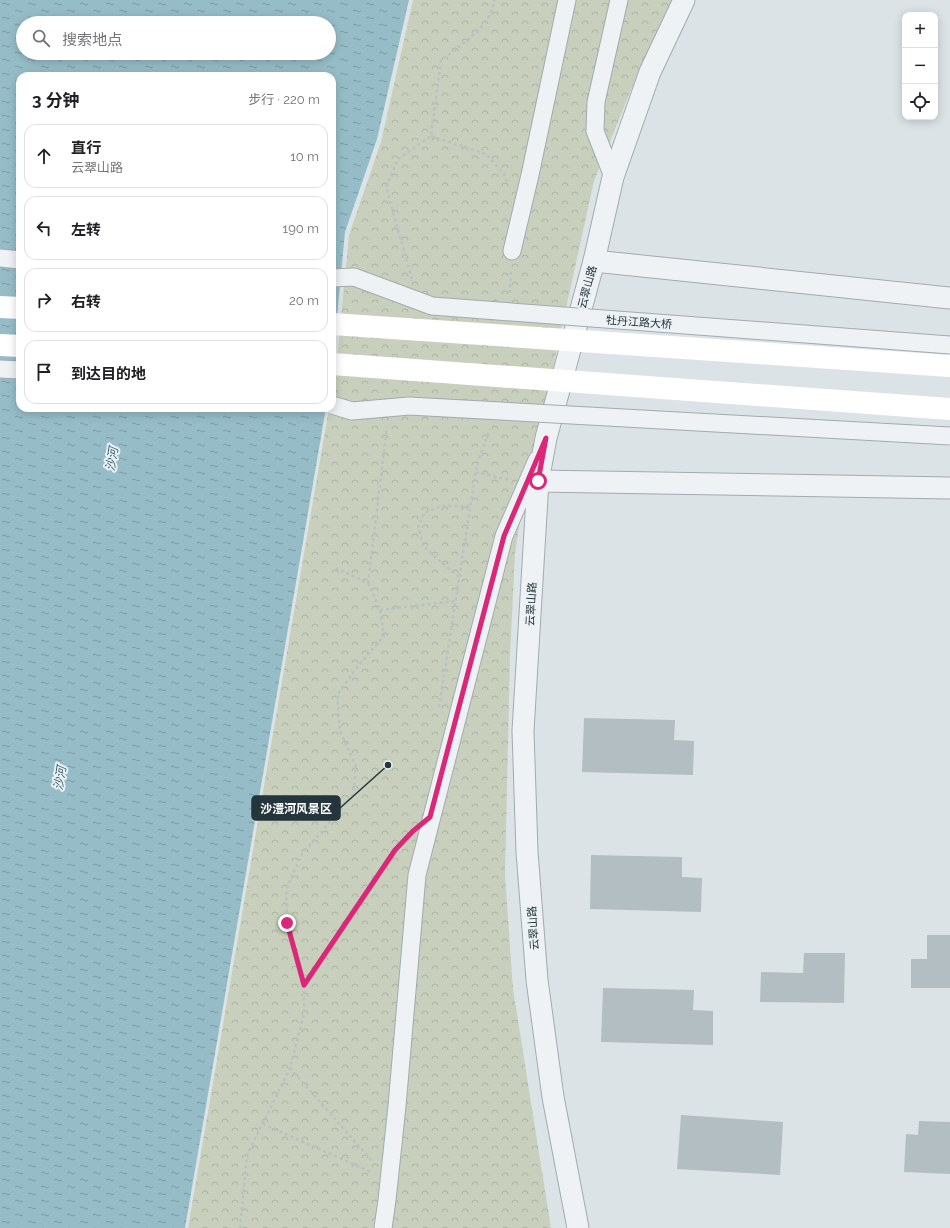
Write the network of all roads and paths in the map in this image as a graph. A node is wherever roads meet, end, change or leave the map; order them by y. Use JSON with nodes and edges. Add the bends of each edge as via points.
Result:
{"nodes":[{"id":1,"x":567,"y":0,"type":"edge"},
{"id":2,"x":619,"y":0,"type":"edge"},
{"id":3,"x":684,"y":0,"type":"edge"},
{"id":4,"x":431,"y":136,"type":"dead end"},
{"id":5,"x":613,"y":177,"type":"junction"},
{"id":6,"x":522,"y":211,"type":"junction"},
{"id":7,"x":512,"y":251,"type":"joint"},
{"id":8,"x":0,"y":258,"type":"edge"},
{"id":9,"x":16,"y":260,"type":"edge"},
{"id":10,"x":594,"y":261,"type":"junction"},
{"id":11,"x":336,"y":278,"type":"edge"},
{"id":12,"x":950,"y":298,"type":"edge"},
{"id":13,"x":0,"y":307,"type":"edge"},
{"id":14,"x":16,"y":308,"type":"edge"},
{"id":15,"x":510,"y":313,"type":"junction"},
{"id":16,"x":336,"y":324,"type":"edge"},
{"id":17,"x":0,"y":345,"type":"edge"},
{"id":18,"x":950,"y":345,"type":"edge"},
{"id":19,"x":16,"y":346,"type":"edge"},
{"id":20,"x":336,"y":364,"type":"edge"},
{"id":21,"x":950,"y":366,"type":"edge"},
{"id":22,"x":0,"y":369,"type":"edge"},
{"id":23,"x":16,"y":370,"type":"edge"},
{"id":24,"x":336,"y":406,"type":"edge"},
{"id":25,"x":950,"y":409,"type":"edge"},
{"id":26,"x":497,"y":411,"type":"junction"},
{"id":27,"x":950,"y":436,"type":"edge"},
{"id":28,"x":476,"y":472,"type":"junction"},
{"id":29,"x":532,"y":483,"type":"junction"},
{"id":30,"x":950,"y":488,"type":"edge"},
{"id":31,"x":470,"y":506,"type":"junction"},
{"id":32,"x":336,"y":568,"type":"dead end"},
{"id":33,"x":459,"y":577,"type":"junction"},
{"id":34,"x":455,"y":601,"type":"junction"},
{"id":35,"x":380,"y":610,"type":"junction"},
{"id":36,"x":438,"y":710,"type":"dead end"},
{"id":37,"x":430,"y":817,"type":"junction"},
{"id":38,"x":304,"y":985,"type":"junction"},
{"id":39,"x":290,"y":1068,"type":"junction"},
{"id":40,"x":263,"y":1124,"type":"junction"},
{"id":41,"x":389,"y":1181,"type":"junction"},
{"id":42,"x":240,"y":1228,"type":"edge"},
{"id":43,"x":383,"y":1228,"type":"edge"},
{"id":44,"x":578,"y":1228,"type":"edge"}],
"edges":[{"from":1,"to":6,"type":"street"},
{"from":2,"to":5,"type":"street","via":[[596,110],[595,131]]},
{"from":3,"to":5,"type":"street","name":"云翠山路","via":[[650,72]]},
{"from":4,"to":6,"type":"path","via":[[486,154],[504,174]]},
{"from":5,"to":10,"type":"street","name":"云翠山路"},
{"from":6,"to":7,"type":"street"},
{"from":7,"to":15,"type":"path"},
{"from":8,"to":9,"type":"street"},
{"from":10,"to":12,"type":"street"},
{"from":10,"to":29,"type":"street","name":"云翠山路"},
{"from":11,"to":15,"type":"street","name":"牡丹江路大桥","bridge":true,"via":[[354,277],[432,306]]},
{"from":13,"to":14,"type":"main road"},
{"from":15,"to":18,"type":"street","name":"牡丹江路大桥","bridge":true},
{"from":16,"to":21,"type":"main road","name":"牡丹江路大桥","bridge":true},
{"from":17,"to":19,"type":"main road"},
{"from":20,"to":25,"type":"main road","bridge":true},
{"from":22,"to":23,"type":"street"},
{"from":24,"to":26,"type":"street","bridge":true,"via":[[352,411],[409,406]]},
{"from":26,"to":27,"type":"street","bridge":true},
{"from":26,"to":28,"type":"path"},
{"from":28,"to":29,"type":"path"},
{"from":28,"to":31,"type":"path"},
{"from":29,"to":30,"type":"street"},
{"from":29,"to":37,"type":"street","via":[[504,536]]},
{"from":29,"to":44,"type":"street","name":"云翠山路","via":[[523,732],[527,852],[537,980],[553,1097]]},
{"from":31,"to":33,"type":"path"},
{"from":31,"to":33,"type":"path","via":[[442,506],[425,512],[418,527],[424,547]]},
{"from":32,"to":35,"type":"path","via":[[368,583]]},
{"from":33,"to":34,"type":"path"},
{"from":34,"to":35,"type":"path"},
{"from":34,"to":36,"type":"path"},
{"from":35,"to":38,"type":"path","via":[[384,636],[337,695],[340,731],[356,766],[353,795],[302,854],[286,889],[287,923]]},
{"from":37,"to":38,"type":"path","via":[[395,850]]},
{"from":37,"to":41,"type":"street","via":[[417,874]]},
{"from":38,"to":39,"type":"path","via":[[304,1014]]},
{"from":39,"to":40,"type":"path"},
{"from":39,"to":41,"type":"path"},
{"from":40,"to":41,"type":"path"},
{"from":40,"to":42,"type":"path","via":[[247,1155]]},
{"from":41,"to":43,"type":"street"}]}
